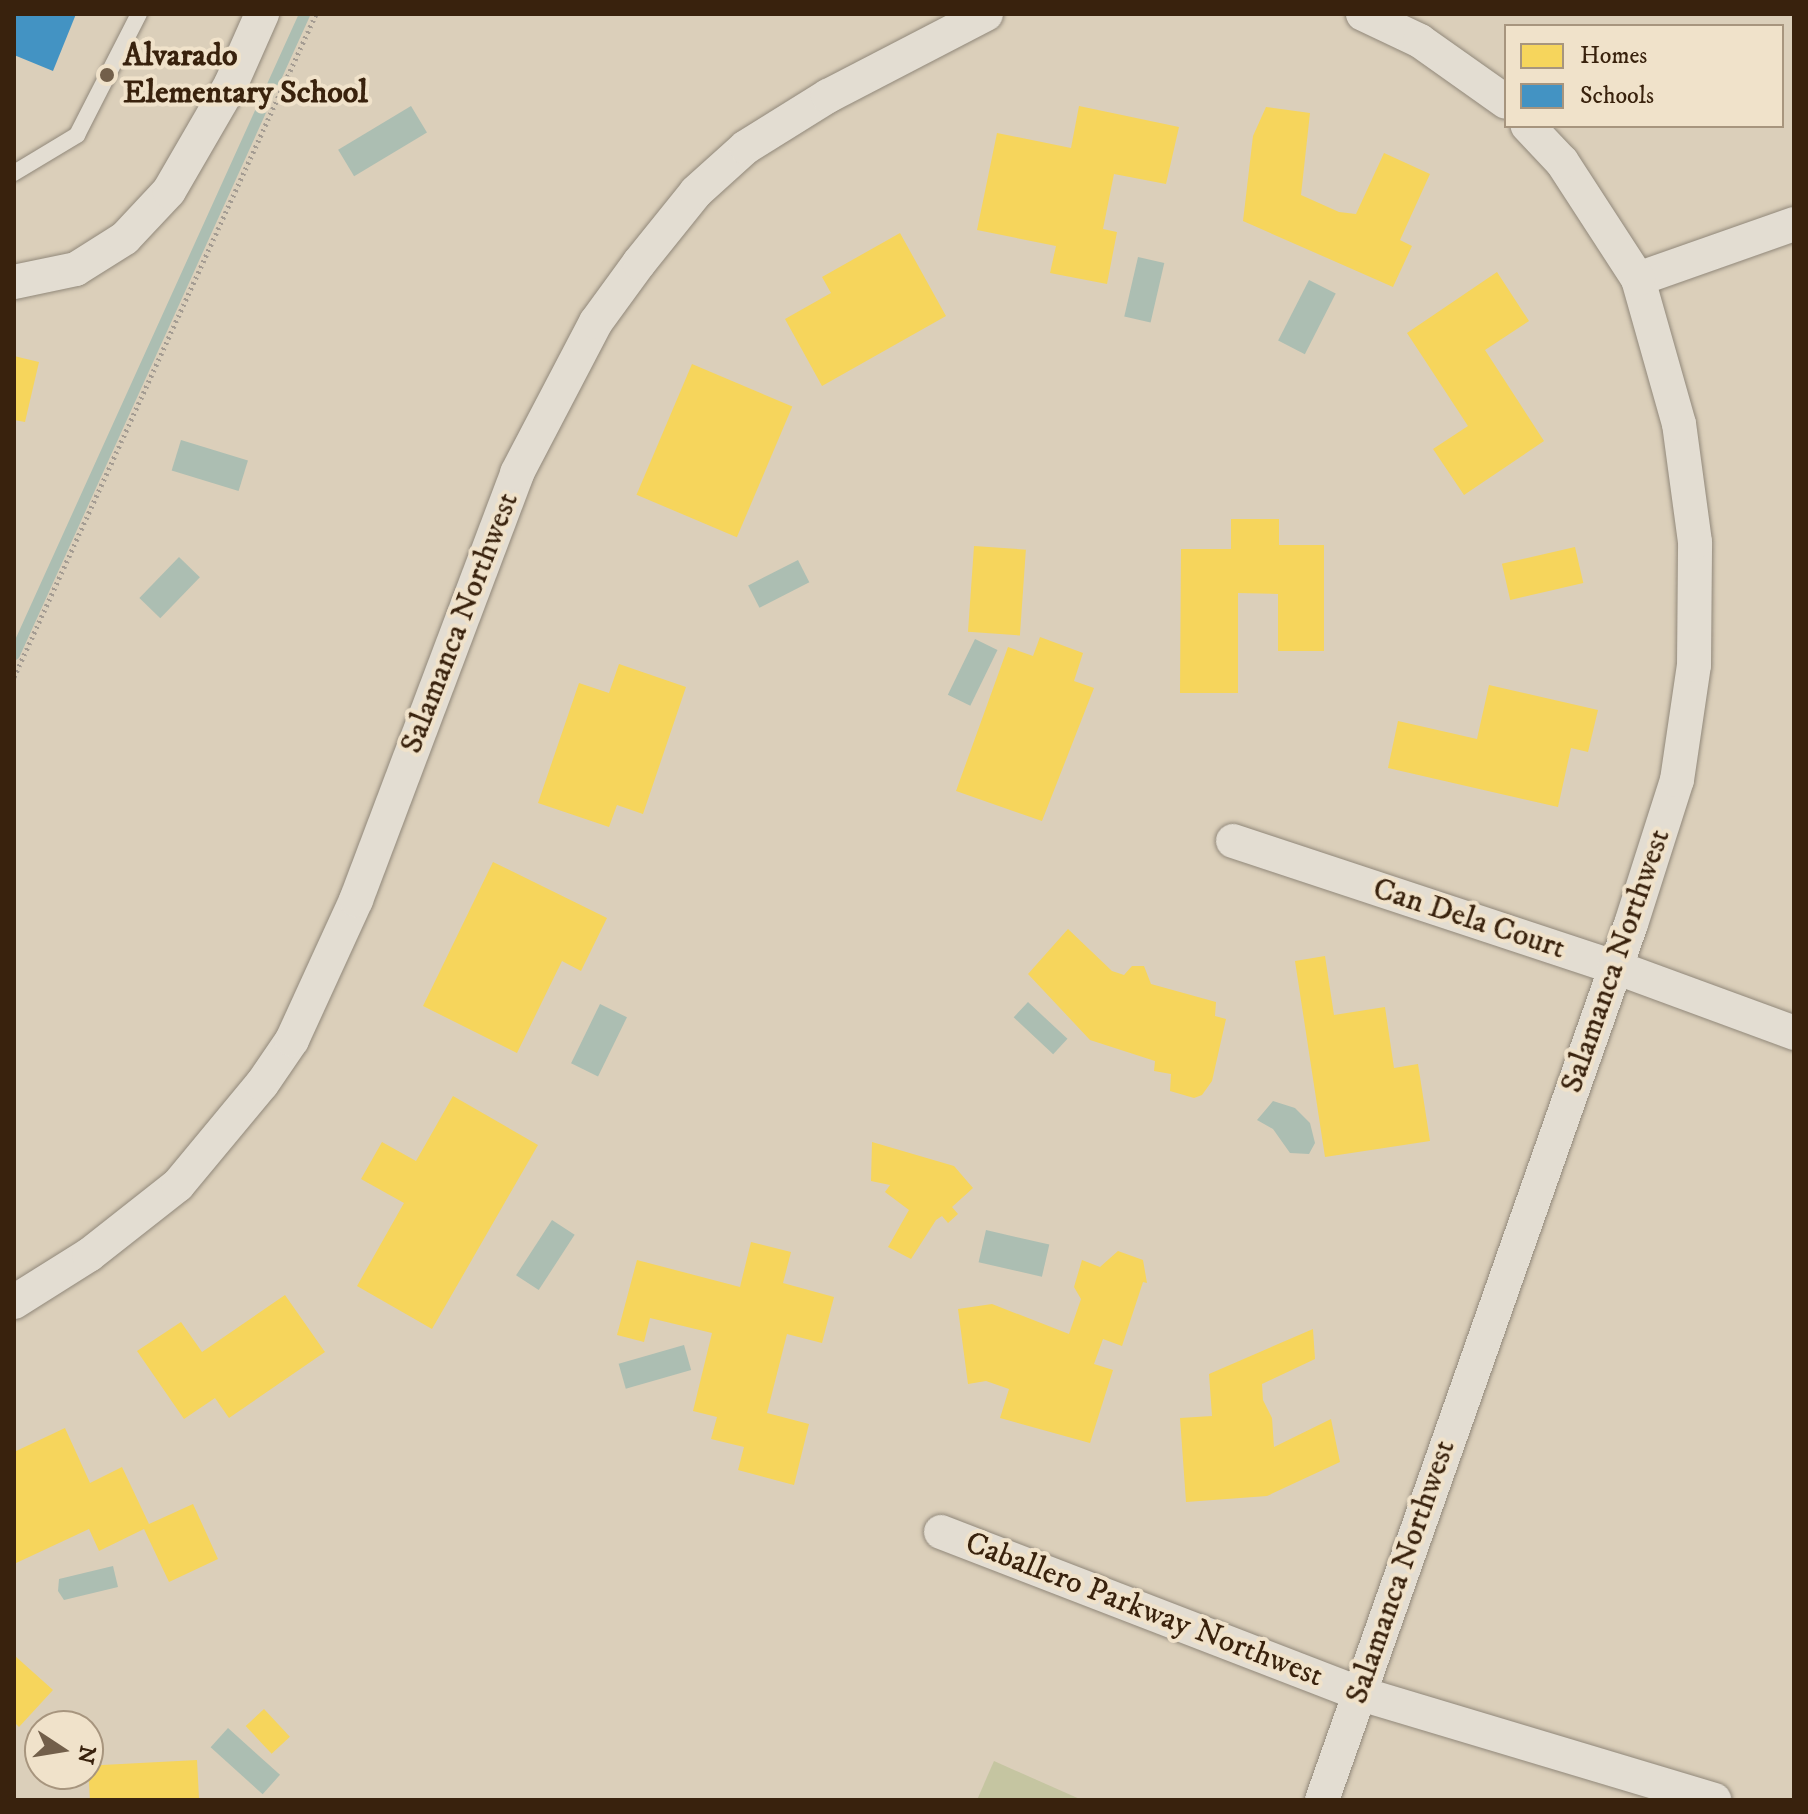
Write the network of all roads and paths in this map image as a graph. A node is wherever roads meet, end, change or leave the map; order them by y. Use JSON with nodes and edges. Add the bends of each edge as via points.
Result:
{"nodes":[{"id":1,"x":139,"y":14,"type":"edge"},
{"id":2,"x":262,"y":14,"type":"edge"},
{"id":3,"x":316,"y":14,"type":"edge"},
{"id":4,"x":986,"y":14,"type":"edge"},
{"id":5,"x":1363,"y":14,"type":"edge"},
{"id":6,"x":1504,"y":101,"type":"edge"},
{"id":7,"x":1530,"y":128,"type":"edge"},
{"id":8,"x":14,"y":173,"type":"edge"},
{"id":9,"x":1794,"y":224,"type":"edge"},
{"id":10,"x":1638,"y":279,"type":"junction"},
{"id":11,"x":14,"y":282,"type":"edge"},
{"id":12,"x":14,"y":677,"type":"edge"},
{"id":13,"x":1233,"y":841,"type":"dead end"},
{"id":14,"x":1615,"y":967,"type":"junction"},
{"id":15,"x":1794,"y":1033,"type":"edge"},
{"id":16,"x":14,"y":1302,"type":"edge"},
{"id":17,"x":941,"y":1532,"type":"dead end"},
{"id":18,"x":1358,"y":1693,"type":"junction"},
{"id":19,"x":1322,"y":1800,"type":"edge"},
{"id":20,"x":1714,"y":1800,"type":"edge"}],
"edges":[{"from":1,"to":8,"type":"lane","via":[[77,135]]},
{"from":2,"to":11,"type":"street","via":[[231,84],[169,191],[125,238],[76,269]]},
{"from":3,"to":12,"type":"path"},
{"from":4,"to":16,"type":"street","name":"Salamanca Northwest","via":[[828,96],[746,147],[696,192],[639,263],[596,322],[517,473],[356,900],[292,1040],[178,1185],[89,1255]]},
{"from":5,"to":6,"type":"street","via":[[1420,41]]},
{"from":7,"to":10,"type":"street","name":"Salamanca Northwest","via":[[1562,162]]},
{"from":9,"to":10,"type":"street"},
{"from":10,"to":14,"type":"street","name":"Salamanca Northwest","via":[[1679,424],[1695,542],[1694,665],[1677,780]]},
{"from":13,"to":14,"type":"street","name":"Can Dela Court"},
{"from":14,"to":15,"type":"street","name":"Can Dela Court"},
{"from":14,"to":18,"type":"street","name":"Salamanca Northwest"},
{"from":17,"to":18,"type":"street","name":"Caballero Parkway Northwest"},
{"from":18,"to":19,"type":"street","name":"Salamanca Northwest"},
{"from":18,"to":20,"type":"street","name":"Caballero Parkway Northwest"}]}
